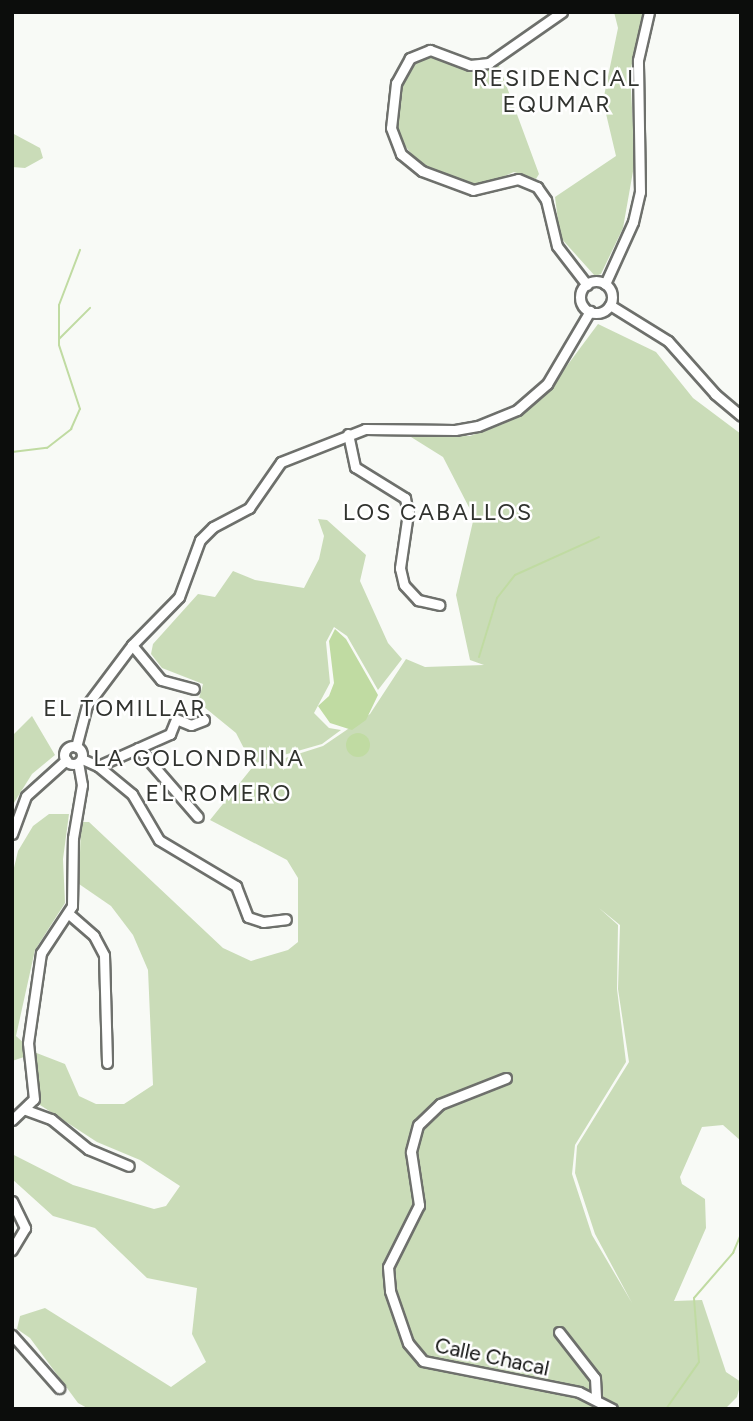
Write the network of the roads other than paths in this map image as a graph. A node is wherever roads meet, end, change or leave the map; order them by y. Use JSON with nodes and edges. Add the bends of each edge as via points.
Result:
{"nodes":[{"id":1,"x":562,"y":12,"type":"edge"},
{"id":2,"x":649,"y":12,"type":"edge"},
{"id":3,"x":605,"y":284,"type":"junction"},
{"id":4,"x":587,"y":285,"type":"junction"},
{"id":5,"x":610,"y":305,"type":"junction"},
{"id":6,"x":590,"y":311,"type":"junction"},
{"id":7,"x":741,"y":416,"type":"edge"},
{"id":8,"x":348,"y":434,"type":"junction"},
{"id":9,"x":439,"y":605,"type":"dead end"},
{"id":10,"x":132,"y":645,"type":"junction"},
{"id":11,"x":194,"y":689,"type":"dead end"},
{"id":12,"x":204,"y":720,"type":"dead end"},
{"id":13,"x":76,"y":747,"type":"junction"},
{"id":14,"x":138,"y":748,"type":"junction"},
{"id":15,"x":66,"y":760,"type":"junction"},
{"id":16,"x":80,"y":761,"type":"junction"},
{"id":17,"x":97,"y":766,"type":"junction"},
{"id":18,"x":198,"y":817,"type":"dead end"},
{"id":19,"x":12,"y":834,"type":"edge"},
{"id":20,"x":69,"y":914,"type":"junction"},
{"id":21,"x":286,"y":919,"type":"dead end"},
{"id":22,"x":107,"y":1063,"type":"dead end"},
{"id":23,"x":506,"y":1078,"type":"dead end"},
{"id":24,"x":26,"y":1111,"type":"junction"},
{"id":25,"x":12,"y":1120,"type":"edge"},
{"id":26,"x":129,"y":1166,"type":"dead end"},
{"id":27,"x":12,"y":1201,"type":"edge"},
{"id":28,"x":12,"y":1250,"type":"edge"},
{"id":29,"x":559,"y":1332,"type":"dead end"},
{"id":30,"x":12,"y":1335,"type":"edge"},
{"id":31,"x":59,"y":1388,"type":"dead end"},
{"id":32,"x":596,"y":1398,"type":"junction"},
{"id":33,"x":612,"y":1409,"type":"edge"}],
"edges":[{"from":1,"to":4,"type":"street","via":[[489,63],[470,65],[430,50],[410,58],[396,83],[391,128],[401,154],[422,171],[473,190],[518,179],[537,187],[546,200],[557,246]]},
{"from":2,"to":3,"type":"street","via":[[638,60],[640,192],[633,222]]},
{"from":3,"to":4,"type":"street"},
{"from":3,"to":5,"type":"street","via":[[611,291]]},
{"from":4,"to":6,"type":"street","via":[[581,299]]},
{"from":5,"to":6,"type":"street","via":[[599,312]]},
{"from":5,"to":7,"type":"street","via":[[668,341]]},
{"from":6,"to":8,"type":"street","via":[[547,384],[517,410],[455,430],[376,427]]},
{"from":8,"to":9,"type":"street","via":[[355,467],[400,493],[408,506],[400,568],[404,585],[418,600]]},
{"from":8,"to":10,"type":"street","via":[[281,462],[249,508],[213,527],[195,547],[179,597]]},
{"from":10,"to":11,"type":"street","via":[[161,680]]},
{"from":10,"to":13,"type":"street","via":[[87,705]]},
{"from":12,"to":14,"type":"street","via":[[191,725],[176,719],[170,734]]},
{"from":13,"to":15,"type":"street","via":[[67,749]]},
{"from":13,"to":16,"type":"street"},
{"from":14,"to":17,"type":"street"},
{"from":14,"to":18,"type":"street"},
{"from":15,"to":16,"type":"street"},
{"from":15,"to":19,"type":"street","via":[[26,796]]},
{"from":16,"to":17,"type":"street"},
{"from":16,"to":20,"type":"street","via":[[82,785],[73,838]]},
{"from":17,"to":21,"type":"street","via":[[132,794],[159,840],[236,886],[247,917],[263,922]]},
{"from":20,"to":22,"type":"street","via":[[94,936],[104,956]]},
{"from":20,"to":24,"type":"street","via":[[50,934],[39,963],[28,1043],[34,1093]]},
{"from":23,"to":32,"type":"street","name":"Calle Chacal","via":[[440,1104],[418,1125],[411,1152],[419,1205],[388,1267],[390,1291],[408,1343],[423,1361]]},
{"from":24,"to":25,"type":"street"},
{"from":24,"to":26,"type":"street","via":[[51,1119],[88,1149]]},
{"from":27,"to":28,"type":"street","via":[[24,1228]]},
{"from":29,"to":32,"type":"street","via":[[595,1378]]},
{"from":30,"to":31,"type":"street"},
{"from":32,"to":33,"type":"street","name":"Calle Chacal"}]}
